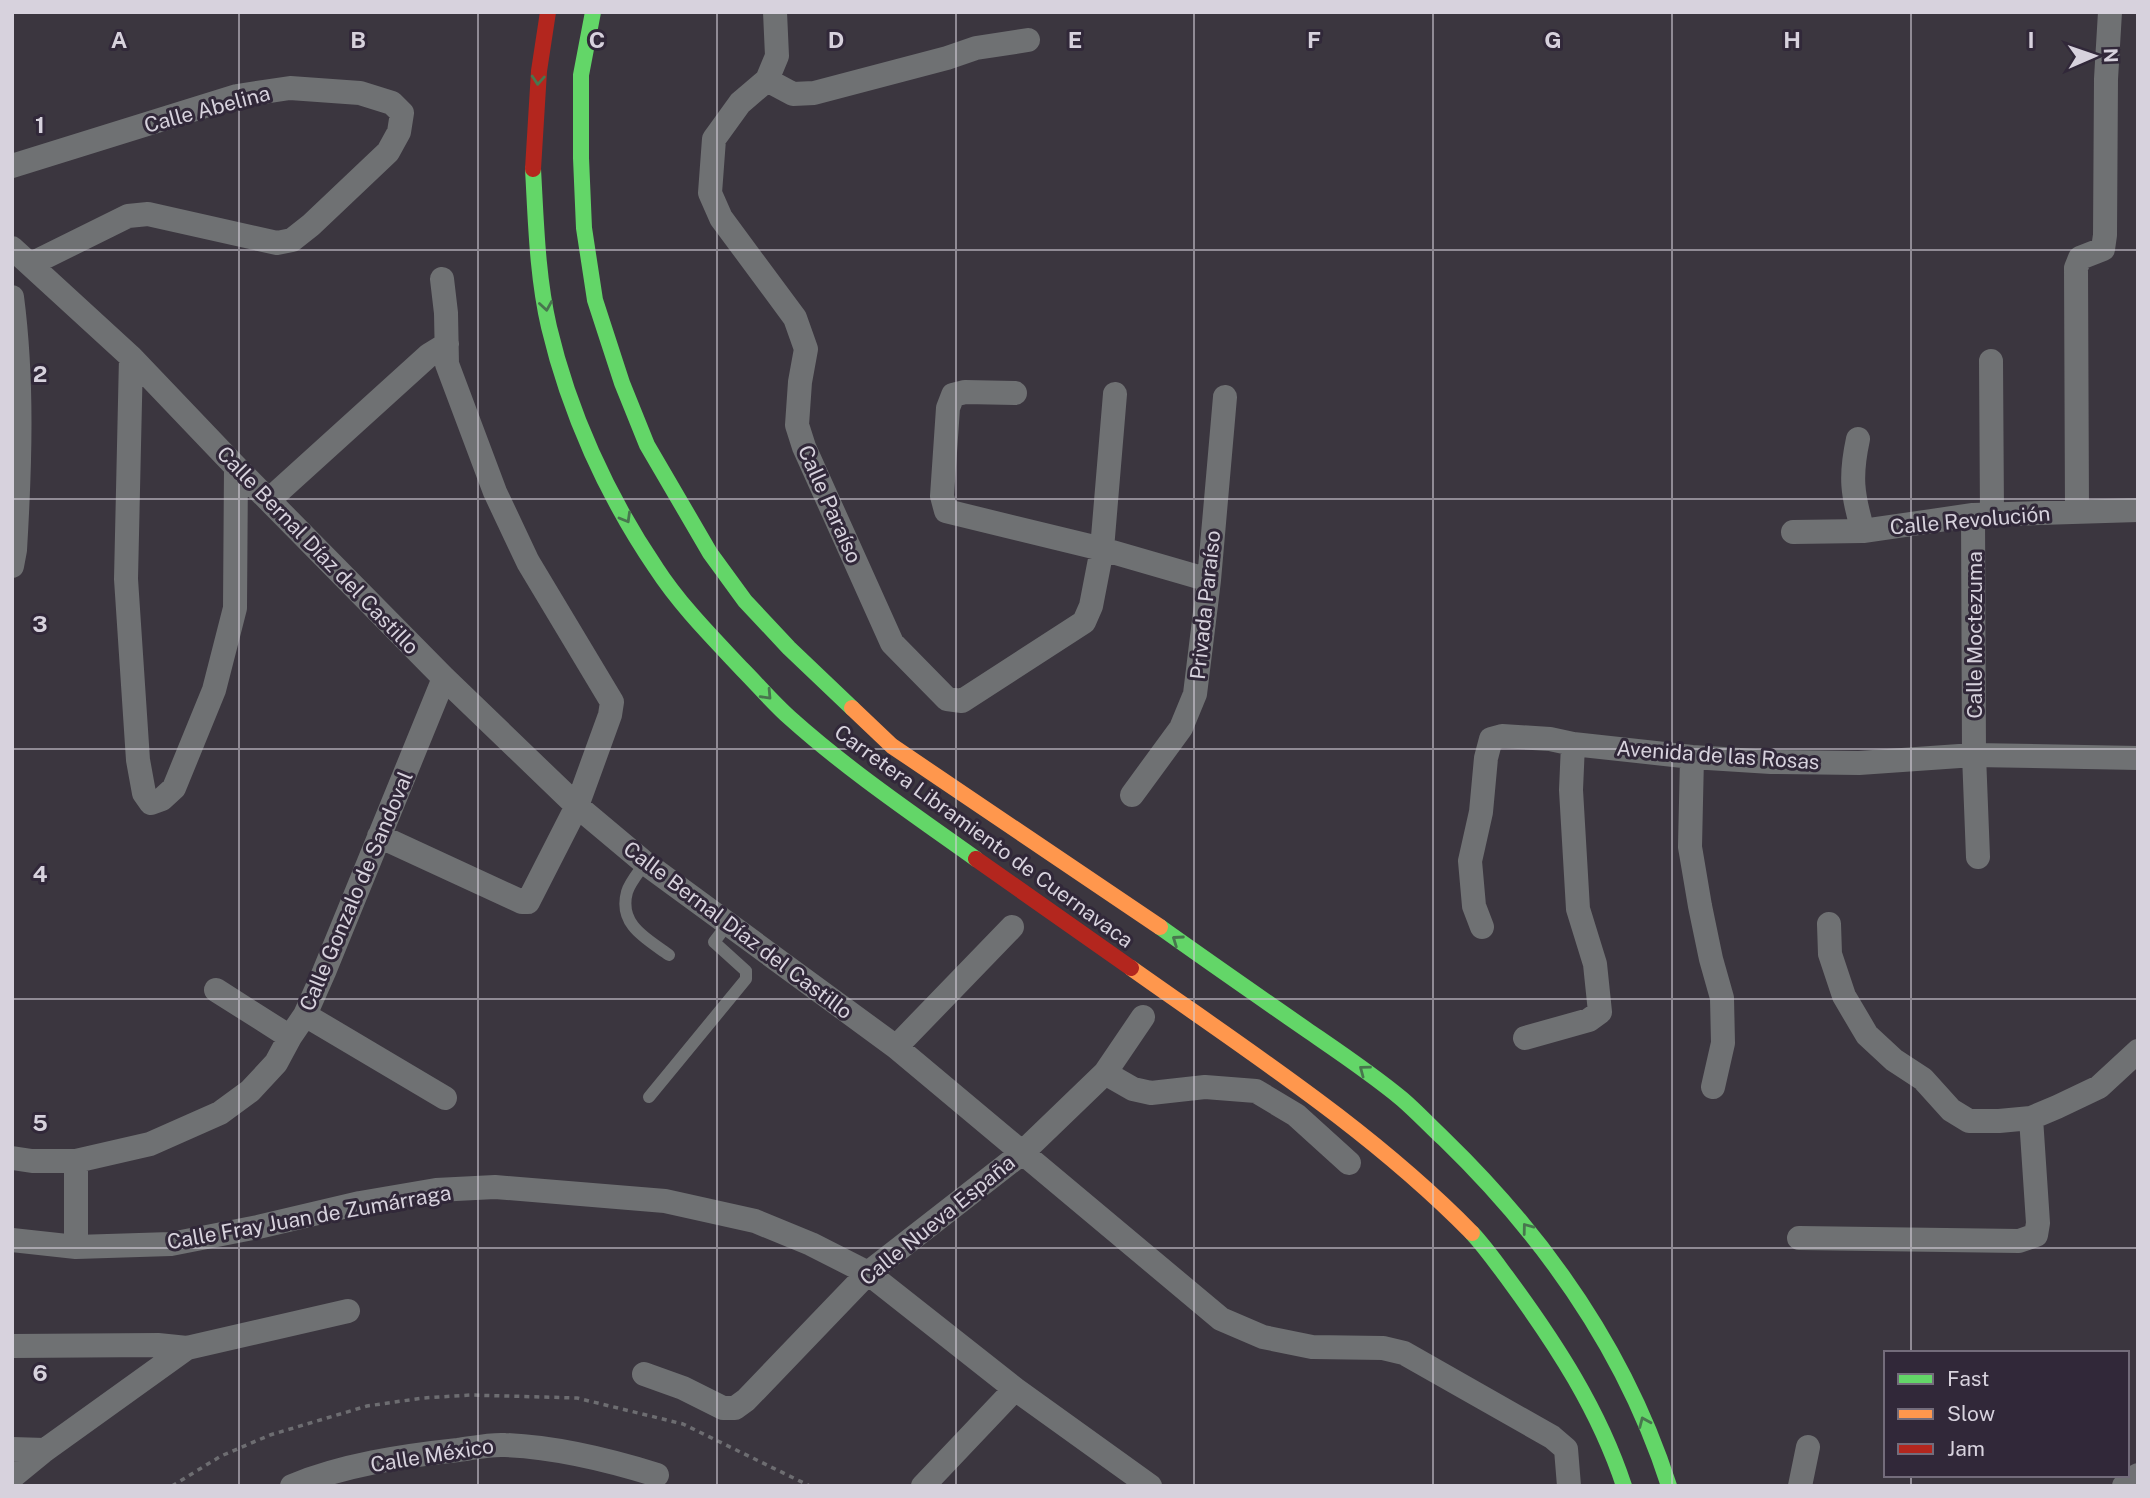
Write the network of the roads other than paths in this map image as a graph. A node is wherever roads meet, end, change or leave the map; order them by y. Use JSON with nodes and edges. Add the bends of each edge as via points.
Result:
{"nodes":[{"id":1,"x":548,"y":12,"type":"edge"},
{"id":2,"x":593,"y":12,"type":"edge"},
{"id":3,"x":775,"y":12,"type":"edge"},
{"id":4,"x":2110,"y":12,"type":"edge"},
{"id":5,"x":1028,"y":40,"type":"dead end"},
{"id":6,"x":767,"y":80,"type":"junction"},
{"id":7,"x":12,"y":166,"type":"edge"},
{"id":8,"x":22,"y":256,"type":"edge"},
{"id":9,"x":442,"y":279,"type":"dead end"},
{"id":10,"x":12,"y":297,"type":"edge"},
{"id":11,"x":447,"y":344,"type":"junction"},
{"id":12,"x":131,"y":357,"type":"junction"},
{"id":13,"x":1991,"y":361,"type":"dead end"},
{"id":14,"x":1015,"y":393,"type":"dead end"},
{"id":15,"x":1115,"y":394,"type":"dead end"},
{"id":16,"x":1224,"y":397,"type":"dead end"},
{"id":17,"x":1858,"y":439,"type":"dead end"},
{"id":18,"x":236,"y":467,"type":"junction"},
{"id":19,"x":269,"y":500,"type":"junction"},
{"id":20,"x":2077,"y":510,"type":"junction"},
{"id":21,"x":2138,"y":510,"type":"edge"},
{"id":22,"x":1982,"y":515,"type":"junction"},
{"id":23,"x":1863,"y":531,"type":"junction"},
{"id":24,"x":1793,"y":532,"type":"dead end"},
{"id":25,"x":1102,"y":549,"type":"junction"},
{"id":26,"x":12,"y":566,"type":"edge"},
{"id":27,"x":1209,"y":580,"type":"junction"},
{"id":28,"x":444,"y":678,"type":"junction"},
{"id":29,"x":1573,"y":744,"type":"junction"},
{"id":30,"x":1974,"y":755,"type":"junction"},
{"id":31,"x":1692,"y":757,"type":"junction"},
{"id":32,"x":2138,"y":758,"type":"edge"},
{"id":33,"x":1132,"y":795,"type":"dead end"},
{"id":34,"x":577,"y":806,"type":"junction"},
{"id":35,"x":379,"y":836,"type":"junction"},
{"id":36,"x":1978,"y":857,"type":"dead end"},
{"id":37,"x":645,"y":863,"type":"junction"},
{"id":38,"x":1829,"y":924,"type":"dead end"},
{"id":39,"x":727,"y":925,"type":"junction"},
{"id":40,"x":1012,"y":927,"type":"dead end"},
{"id":41,"x":1482,"y":927,"type":"dead end"},
{"id":42,"x":669,"y":955,"type":"dead end"},
{"id":43,"x":216,"y":990,"type":"dead end"},
{"id":44,"x":305,"y":1015,"type":"junction"},
{"id":45,"x":1143,"y":1017,"type":"dead end"},
{"id":46,"x":290,"y":1037,"type":"junction"},
{"id":47,"x":1525,"y":1038,"type":"dead end"},
{"id":48,"x":896,"y":1047,"type":"junction"},
{"id":49,"x":2138,"y":1051,"type":"edge"},
{"id":50,"x":1105,"y":1073,"type":"junction"},
{"id":51,"x":1713,"y":1087,"type":"dead end"},
{"id":52,"x":649,"y":1097,"type":"dead end"},
{"id":53,"x":445,"y":1098,"type":"dead end"},
{"id":54,"x":2031,"y":1118,"type":"junction"},
{"id":55,"x":1022,"y":1153,"type":"junction"},
{"id":56,"x":12,"y":1158,"type":"edge"},
{"id":57,"x":76,"y":1161,"type":"junction"},
{"id":58,"x":1349,"y":1163,"type":"dead end"},
{"id":59,"x":1800,"y":1237,"type":"dead end"},
{"id":60,"x":12,"y":1240,"type":"edge"},
{"id":61,"x":76,"y":1247,"type":"junction"},
{"id":62,"x":868,"y":1273,"type":"junction"},
{"id":63,"x":348,"y":1311,"type":"dead end"},
{"id":64,"x":12,"y":1346,"type":"edge"},
{"id":65,"x":187,"y":1348,"type":"junction"},
{"id":66,"x":644,"y":1374,"type":"dead end"},
{"id":67,"x":1015,"y":1389,"type":"junction"},
{"id":68,"x":1808,"y":1447,"type":"dead end"},
{"id":69,"x":12,"y":1449,"type":"edge"},
{"id":70,"x":44,"y":1450,"type":"junction"},
{"id":71,"x":657,"y":1475,"type":"dead end"},
{"id":72,"x":2138,"y":1475,"type":"edge"},
{"id":73,"x":12,"y":1477,"type":"edge"},
{"id":74,"x":292,"y":1486,"type":"edge"},
{"id":75,"x":923,"y":1486,"type":"edge"},
{"id":76,"x":1150,"y":1486,"type":"edge"},
{"id":77,"x":1569,"y":1486,"type":"edge"},
{"id":78,"x":1624,"y":1486,"type":"edge"},
{"id":79,"x":1668,"y":1486,"type":"edge"},
{"id":80,"x":1800,"y":1486,"type":"edge"},
{"id":81,"x":2124,"y":1486,"type":"edge"}],
"edges":[{"from":1,"to":78,"type":"highway","name":"Carretera Libramiento de Cuernavaca","one_way":true,"via":[[538,71],[533,160],[537,247],[549,326],[569,395],[596,460],[657,570],[706,631],[788,717],[855,773],[1317,1100],[1434,1197],[1479,1241],[1530,1310],[1593,1411]]},
{"from":79,"to":2,"type":"highway","name":"Carretera Libramiento de Cuernavaca","one_way":true,"via":[[1633,1396],[1571,1286],[1516,1214],[1402,1099],[1088,877],[892,746],[745,601],[710,553],[647,445],[595,300],[584,228],[581,158],[582,75]]},
{"from":3,"to":6,"type":"street","via":[[777,55]]},
{"from":4,"to":20,"type":"street","via":[[2105,236],[2103,249],[2080,258],[2076,268]]},
{"from":5,"to":6,"type":"street","via":[[976,48],[814,93],[793,94]]},
{"from":6,"to":25,"type":"street","name":"Calle Paraíso","via":[[740,103],[714,139],[710,192],[721,218],[795,318],[806,349],[797,425],[892,643],[947,699],[962,701],[1084,622]]},
{"from":7,"to":8,"type":"street","name":"Calle Abelina","via":[[237,96],[290,88],[360,93],[392,103],[402,114],[388,152],[292,240],[277,243],[148,214],[128,216]]},
{"from":8,"to":12,"type":"street","name":"Calle Bernal Díaz del Castillo"},
{"from":9,"to":11,"type":"street"},
{"from":10,"to":26,"type":"street","via":[[18,339],[20,456]]},
{"from":11,"to":19,"type":"street","via":[[429,355]]},
{"from":11,"to":34,"type":"street","via":[[447,364],[495,492],[528,562],[612,702]]},
{"from":12,"to":18,"type":"street","name":"Calle Bernal Díaz del Castillo"},
{"from":12,"to":18,"type":"street","via":[[126,579],[138,760],[144,793],[151,803],[174,788],[214,690],[235,608]]},
{"from":13,"to":22,"type":"street","name":"Calle Moctezuma"},
{"from":14,"to":25,"type":"street","via":[[953,395],[948,408],[942,496],[946,511]]},
{"from":15,"to":25,"type":"street","name":"Calle Paraíso"},
{"from":16,"to":27,"type":"street","name":"Privada Paraíso"},
{"from":17,"to":23,"type":"street","via":[[1852,466],[1854,499]]},
{"from":18,"to":19,"type":"street","name":"Calle Bernal Díaz del Castillo"},
{"from":19,"to":28,"type":"street","name":"Calle Bernal Díaz del Castillo"},
{"from":20,"to":21,"type":"street","name":"Calle Revolución"},
{"from":20,"to":22,"type":"street","name":"Calle Revolución"},
{"from":22,"to":23,"type":"street","name":"Calle Revolución"},
{"from":22,"to":30,"type":"street","name":"Calle Moctezuma"},
{"from":23,"to":24,"type":"street","name":"Calle Revolución"},
{"from":25,"to":27,"type":"street"},
{"from":27,"to":33,"type":"street","name":"Privada Paraíso","via":[[1195,694],[1181,728]]},
{"from":28,"to":34,"type":"street","name":"Calle Bernal Díaz del Castillo"},
{"from":28,"to":35,"type":"street","name":"Calle Gonzalo de Sandoval"},
{"from":29,"to":31,"type":"street","name":"Avenida de las Rosas"},
{"from":29,"to":41,"type":"street","name":"Avenida de las Rosas","via":[[1502,736],[1491,740],[1470,861],[1474,906]]},
{"from":29,"to":47,"type":"street","via":[[1578,909],[1595,964],[1600,1012],[1589,1020]]},
{"from":30,"to":31,"type":"street","name":"Avenida de las Rosas","via":[[1859,764]]},
{"from":30,"to":32,"type":"street","name":"Avenida de las Rosas"},
{"from":30,"to":36,"type":"street","name":"Calle Moctezuma"},
{"from":31,"to":51,"type":"street","via":[[1690,847],[1722,999],[1723,1043]]},
{"from":34,"to":35,"type":"street","via":[[528,902]]},
{"from":34,"to":37,"type":"street","name":"Calle Bernal Díaz del Castillo"},
{"from":35,"to":44,"type":"street","name":"Calle Gonzalo de Sandoval"},
{"from":37,"to":39,"type":"street","name":"Calle Bernal Díaz del Castillo"},
{"from":37,"to":42,"type":"lane","via":[[628,891],[628,920]]},
{"from":38,"to":54,"type":"street","via":[[1830,954],[1840,986],[1867,1035],[1969,1121]]},
{"from":39,"to":48,"type":"street","name":"Calle Bernal Díaz del Castillo"},
{"from":39,"to":52,"type":"lane","via":[[714,942],[746,971],[746,979]]},
{"from":40,"to":48,"type":"street"},
{"from":43,"to":46,"type":"street"},
{"from":44,"to":46,"type":"street","name":"Calle Gonzalo de Sandoval"},
{"from":44,"to":53,"type":"street"},
{"from":45,"to":50,"type":"street","name":"Calle Nueva España"},
{"from":46,"to":57,"type":"street","name":"Calle Gonzalo de Sandoval","via":[[276,1063],[250,1091],[220,1113],[150,1144]]},
{"from":48,"to":55,"type":"street","name":"Calle Bernal Díaz del Castillo"},
{"from":49,"to":54,"type":"street","via":[[2099,1087]]},
{"from":50,"to":55,"type":"street","name":"Calle Nueva España"},
{"from":50,"to":58,"type":"street","via":[[1133,1089],[1151,1093],[1205,1087],[1256,1091],[1296,1115]]},
{"from":54,"to":59,"type":"street","via":[[2036,1235],[2019,1241]]},
{"from":55,"to":62,"type":"street","name":"Calle Nueva España"},
{"from":55,"to":77,"type":"street","name":"Calle Bernal Díaz del Castillo","via":[[1221,1319],[1263,1337],[1312,1347],[1383,1348],[1404,1353],[1552,1437],[1566,1449]]},
{"from":56,"to":57,"type":"street","name":"Calle Gonzalo de Sandoval"},
{"from":57,"to":61,"type":"street"},
{"from":60,"to":61,"type":"street","name":"Calle Fray Juan de Zumárraga"},
{"from":61,"to":62,"type":"street","name":"Calle Fray Juan de Zumárraga","via":[[172,1244],[360,1203],[436,1190],[495,1187],[665,1201],[755,1222]]},
{"from":62,"to":66,"type":"street","name":"Calle Nueva España","via":[[735,1408],[723,1408]]},
{"from":62,"to":67,"type":"street","name":"Calle Fray Juan de Zumárraga"},
{"from":63,"to":65,"type":"street"},
{"from":64,"to":65,"type":"street"},
{"from":65,"to":70,"type":"street"},
{"from":67,"to":75,"type":"street"},
{"from":67,"to":76,"type":"street","name":"Calle Fray Juan de Zumárraga"},
{"from":68,"to":80,"type":"street"},
{"from":69,"to":70,"type":"street"},
{"from":70,"to":73,"type":"street"},
{"from":71,"to":74,"type":"street","name":"Calle México","via":[[558,1451],[504,1444],[390,1460],[320,1474]]},
{"from":72,"to":81,"type":"street"}]}
